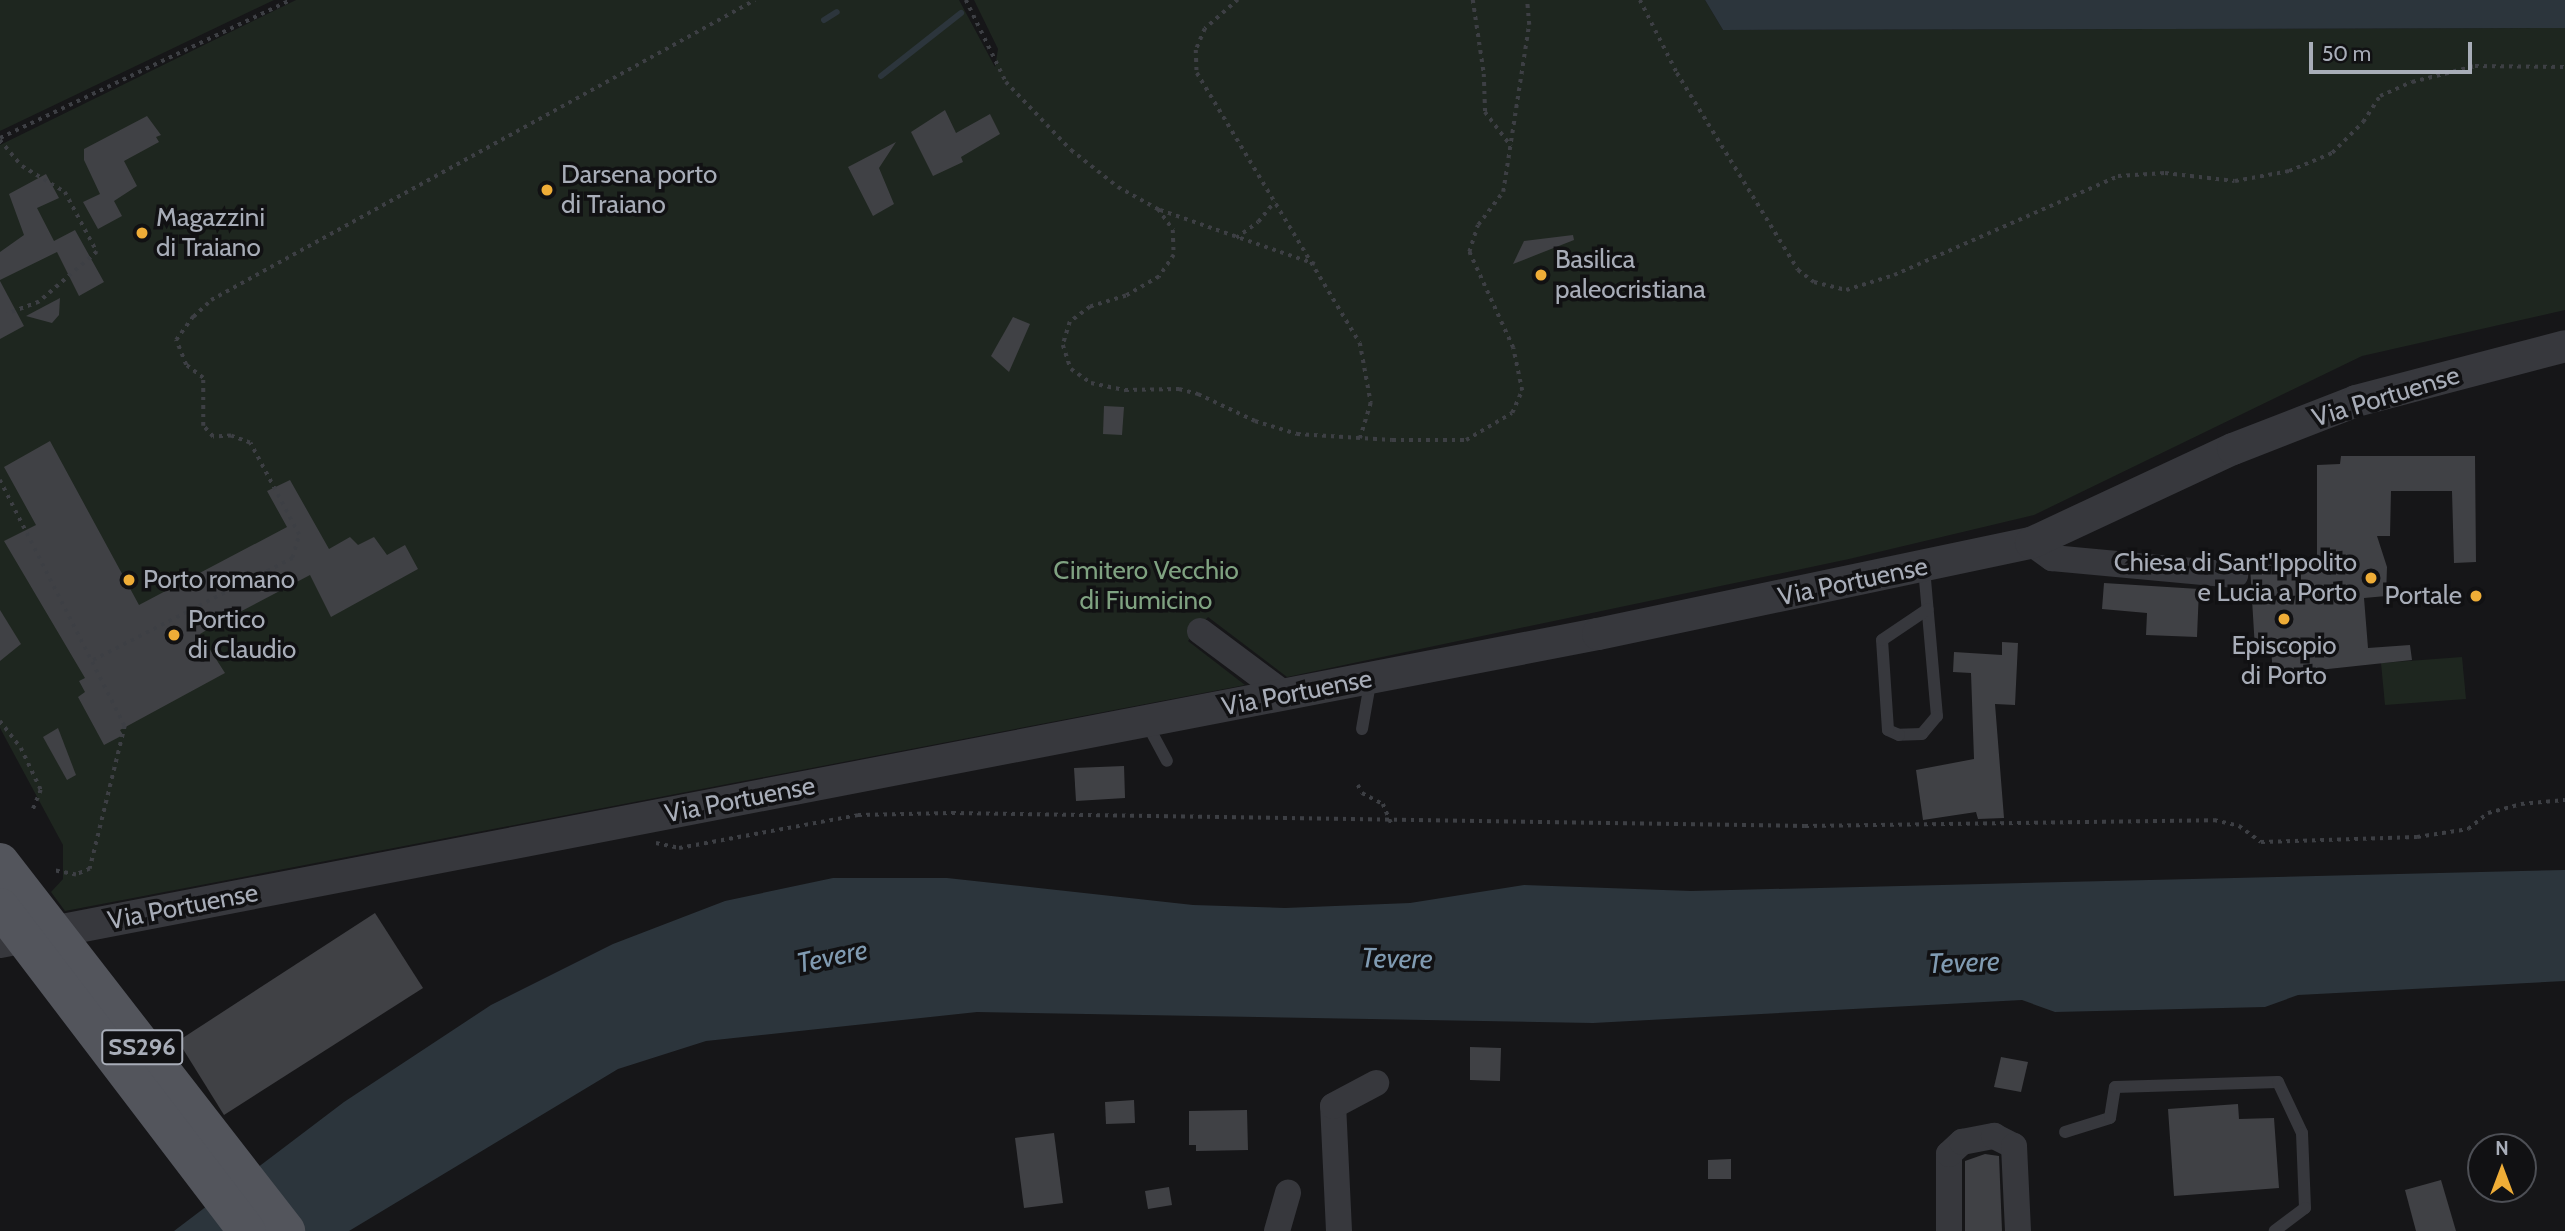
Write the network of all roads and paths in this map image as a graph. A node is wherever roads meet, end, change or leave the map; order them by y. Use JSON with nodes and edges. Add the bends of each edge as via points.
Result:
{"nodes":[{"id":1,"x":290,"y":0,"type":"edge"},
{"id":2,"x":755,"y":0,"type":"edge"},
{"id":3,"x":966,"y":0,"type":"edge"},
{"id":4,"x":1238,"y":0,"type":"edge"},
{"id":5,"x":1473,"y":0,"type":"edge"},
{"id":6,"x":1527,"y":0,"type":"edge"},
{"id":7,"x":1640,"y":0,"type":"edge"},
{"id":8,"x":2565,"y":67,"type":"edge"},
{"id":9,"x":0,"y":139,"type":"edge"},
{"id":10,"x":1511,"y":146,"type":"junction"},
{"id":11,"x":1274,"y":202,"type":"junction"},
{"id":12,"x":1158,"y":209,"type":"junction"},
{"id":13,"x":1236,"y":238,"type":"junction"},
{"id":14,"x":1315,"y":264,"type":"junction"},
{"id":15,"x":7,"y":314,"type":"dead end"},
{"id":16,"x":2565,"y":346,"type":"edge"},
{"id":17,"x":1360,"y":438,"type":"junction"},
{"id":18,"x":0,"y":480,"type":"edge"},
{"id":19,"x":2031,"y":544,"type":"junction"},
{"id":20,"x":1924,"y":567,"type":"junction"},
{"id":21,"x":2235,"y":575,"type":"dead end"},
{"id":22,"x":1928,"y":610,"type":"junction"},
{"id":23,"x":1200,"y":631,"type":"dead end"},
{"id":24,"x":93,"y":660,"type":"junction"},
{"id":25,"x":1371,"y":678,"type":"junction"},
{"id":26,"x":1286,"y":695,"type":"junction"},
{"id":27,"x":0,"y":721,"type":"edge"},
{"id":28,"x":1146,"y":722,"type":"junction"},
{"id":29,"x":1362,"y":729,"type":"dead end"},
{"id":30,"x":1167,"y":761,"type":"dead end"},
{"id":31,"x":1358,"y":785,"type":"dead end"},
{"id":32,"x":2565,"y":800,"type":"edge"},
{"id":33,"x":33,"y":810,"type":"dead end"},
{"id":34,"x":1391,"y":822,"type":"junction"},
{"id":35,"x":655,"y":843,"type":"dead end"},
{"id":36,"x":0,"y":862,"type":"edge"},
{"id":37,"x":55,"y":871,"type":"dead end"},
{"id":38,"x":0,"y":907,"type":"edge"},
{"id":39,"x":0,"y":942,"type":"edge"},
{"id":40,"x":1377,"y":1083,"type":"dead end"},
{"id":41,"x":2064,"y":1132,"type":"dead end"},
{"id":42,"x":1288,"y":1193,"type":"dead end"},
{"id":43,"x":247,"y":1231,"type":"edge"},
{"id":44,"x":286,"y":1231,"type":"edge"},
{"id":45,"x":1277,"y":1231,"type":"edge"},
{"id":46,"x":1339,"y":1231,"type":"edge"},
{"id":47,"x":1950,"y":1231,"type":"edge"},
{"id":48,"x":2018,"y":1231,"type":"edge"},
{"id":49,"x":2275,"y":1231,"type":"edge"}],
"edges":[{"from":1,"to":9,"type":"path"},
{"from":2,"to":24,"type":"path","via":[[211,300],[193,317],[176,340],[186,365],[203,378],[203,426],[213,437],[231,436],[250,443],[299,535],[292,558]]},
{"from":3,"to":12,"type":"path","via":[[1006,82],[1071,150],[1118,187]]},
{"from":4,"to":11,"type":"path","via":[[1205,29],[1196,50],[1197,72]]},
{"from":5,"to":10,"type":"path","via":[[1485,74],[1485,112]]},
{"from":6,"to":10,"type":"path","via":[[1529,24]]},
{"from":7,"to":8,"type":"path","via":[[1677,73],[1798,270],[1814,282],[1846,290],[1894,275],[2118,176],[2165,173],[2235,181],[2289,171],[2332,153],[2363,122],[2380,96],[2412,82],[2475,66]]},
{"from":9,"to":15,"type":"path","via":[[22,166],[65,192],[97,252],[39,302]]},
{"from":10,"to":17,"type":"path","via":[[1503,192],[1478,225],[1469,252],[1521,372],[1522,391],[1512,413],[1466,440]]},
{"from":11,"to":13,"type":"path","via":[[1258,222]]},
{"from":11,"to":14,"type":"path"},
{"from":12,"to":13,"type":"path"},
{"from":12,"to":17,"type":"path","via":[[1174,230],[1176,243],[1168,267],[1126,296],[1079,313],[1065,333],[1063,345],[1072,369],[1091,383],[1125,390],[1179,389],[1198,394],[1255,421],[1297,434]]},
{"from":13,"to":14,"type":"path"},
{"from":14,"to":17,"type":"path","via":[[1354,332],[1368,370],[1371,403]]},
{"from":16,"to":19,"type":"street","name":"Via Portuense","via":[[2356,401],[2233,449]]},
{"from":18,"to":24,"type":"path"},
{"from":19,"to":20,"type":"street","name":"Via Portuense"},
{"from":19,"to":21,"type":"street","via":[[2052,558]]},
{"from":20,"to":22,"type":"lane"},
{"from":20,"to":25,"type":"street","name":"Via Portuense"},
{"from":22,"to":22,"type":"lane","via":[[1937,716],[1922,734],[1899,735],[1888,730],[1882,640]]},
{"from":23,"to":26,"type":"street"},
{"from":24,"to":37,"type":"path","via":[[120,710],[124,743],[90,869],[76,875]]},
{"from":25,"to":26,"type":"street","name":"Via Portuense"},
{"from":25,"to":29,"type":"lane"},
{"from":26,"to":28,"type":"street","name":"Via Portuense"},
{"from":27,"to":33,"type":"path","via":[[21,748],[41,790]]},
{"from":28,"to":30,"type":"lane"},
{"from":28,"to":39,"type":"street","name":"Via Portuense"},
{"from":31,"to":34,"type":"path","via":[[1362,793],[1383,804]]},
{"from":32,"to":34,"type":"path","via":[[2507,808],[2488,813],[2468,829],[2417,837],[2260,842],[2227,822]]},
{"from":34,"to":35,"type":"path","via":[[858,815],[679,848]]},
{"from":36,"to":44,"type":"main road","number":"SS296"},
{"from":38,"to":43,"type":"main road","number":"SS296"},
{"from":40,"to":46,"type":"street","via":[[1333,1106]]},
{"from":41,"to":49,"type":"lane","via":[[2110,1118],[2115,1087],[2278,1082],[2302,1133],[2305,1208]]},
{"from":42,"to":45,"type":"street"},
{"from":47,"to":48,"type":"street","via":[[1949,1154],[1962,1142],[1994,1136],[2014,1146]]}]}
